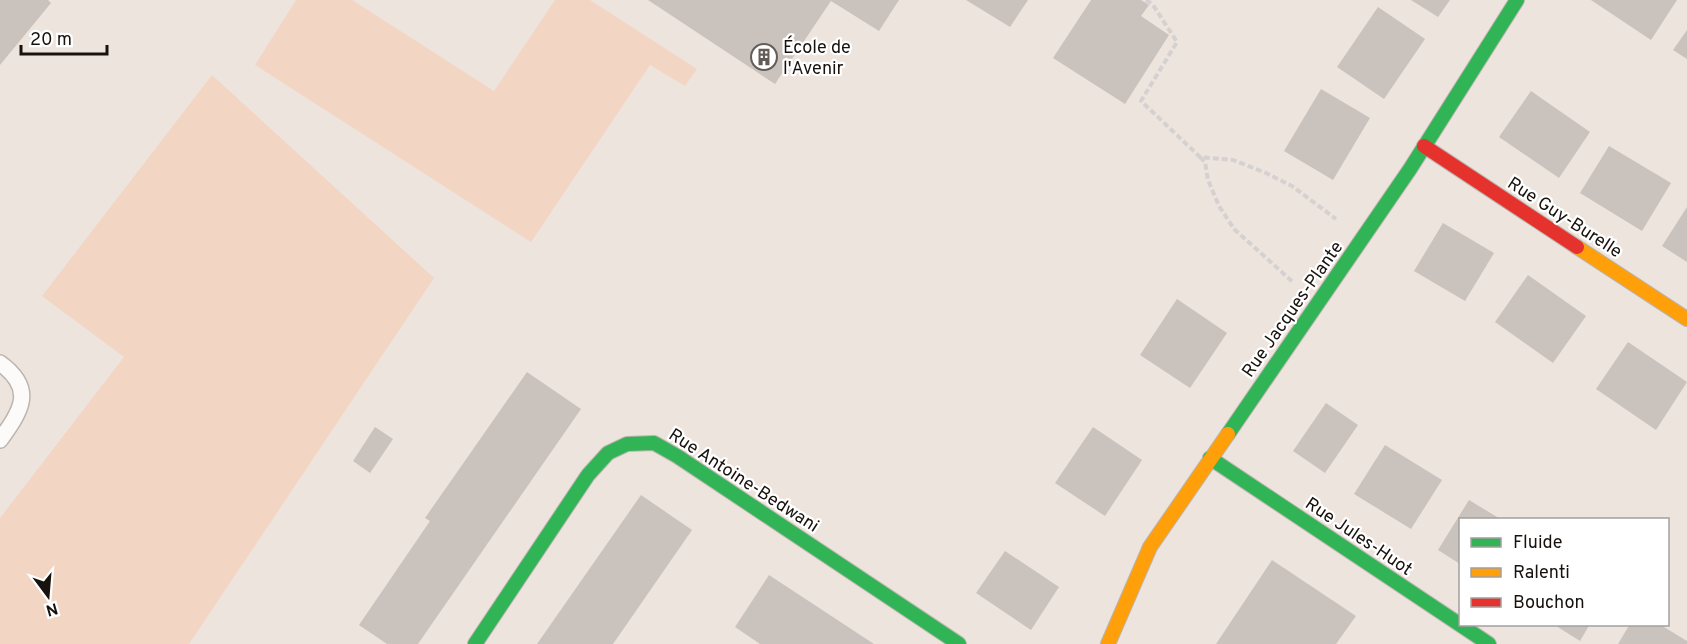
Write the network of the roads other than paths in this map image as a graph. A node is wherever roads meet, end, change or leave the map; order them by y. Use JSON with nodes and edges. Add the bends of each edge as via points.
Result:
{"nodes":[{"id":1,"x":1517,"y":0,"type":"edge"},
{"id":2,"x":1424,"y":146,"type":"junction"},
{"id":3,"x":1687,"y":319,"type":"edge"},
{"id":4,"x":0,"y":363,"type":"edge"},
{"id":5,"x":0,"y":440,"type":"edge"},
{"id":6,"x":1210,"y":458,"type":"junction"},
{"id":7,"x":1459,"y":624,"type":"edge"},
{"id":8,"x":1462,"y":626,"type":"edge"},
{"id":9,"x":475,"y":644,"type":"edge"},
{"id":10,"x":959,"y":644,"type":"edge"},
{"id":11,"x":1108,"y":644,"type":"edge"},
{"id":12,"x":1489,"y":644,"type":"edge"}],
"edges":[{"from":1,"to":2,"type":"street","name":"Rue Jacques-Plante"},
{"from":2,"to":3,"type":"street","name":"Rue Guy-Burelle"},
{"from":2,"to":6,"type":"street","name":"Rue Jacques-Plante"},
{"from":4,"to":5,"type":"lane","via":[[17,378],[23,398],[14,421]]},
{"from":6,"to":7,"type":"street","name":"Rue Jules-Huot"},
{"from":6,"to":11,"type":"street","name":"Rue Jacques-Plante","via":[[1150,547]]},
{"from":8,"to":12,"type":"street","name":"Rue Jules-Huot"},
{"from":9,"to":10,"type":"street","name":"Rue Antoine-Bedwani","via":[[588,475],[608,453],[627,444],[654,442]]}]}
